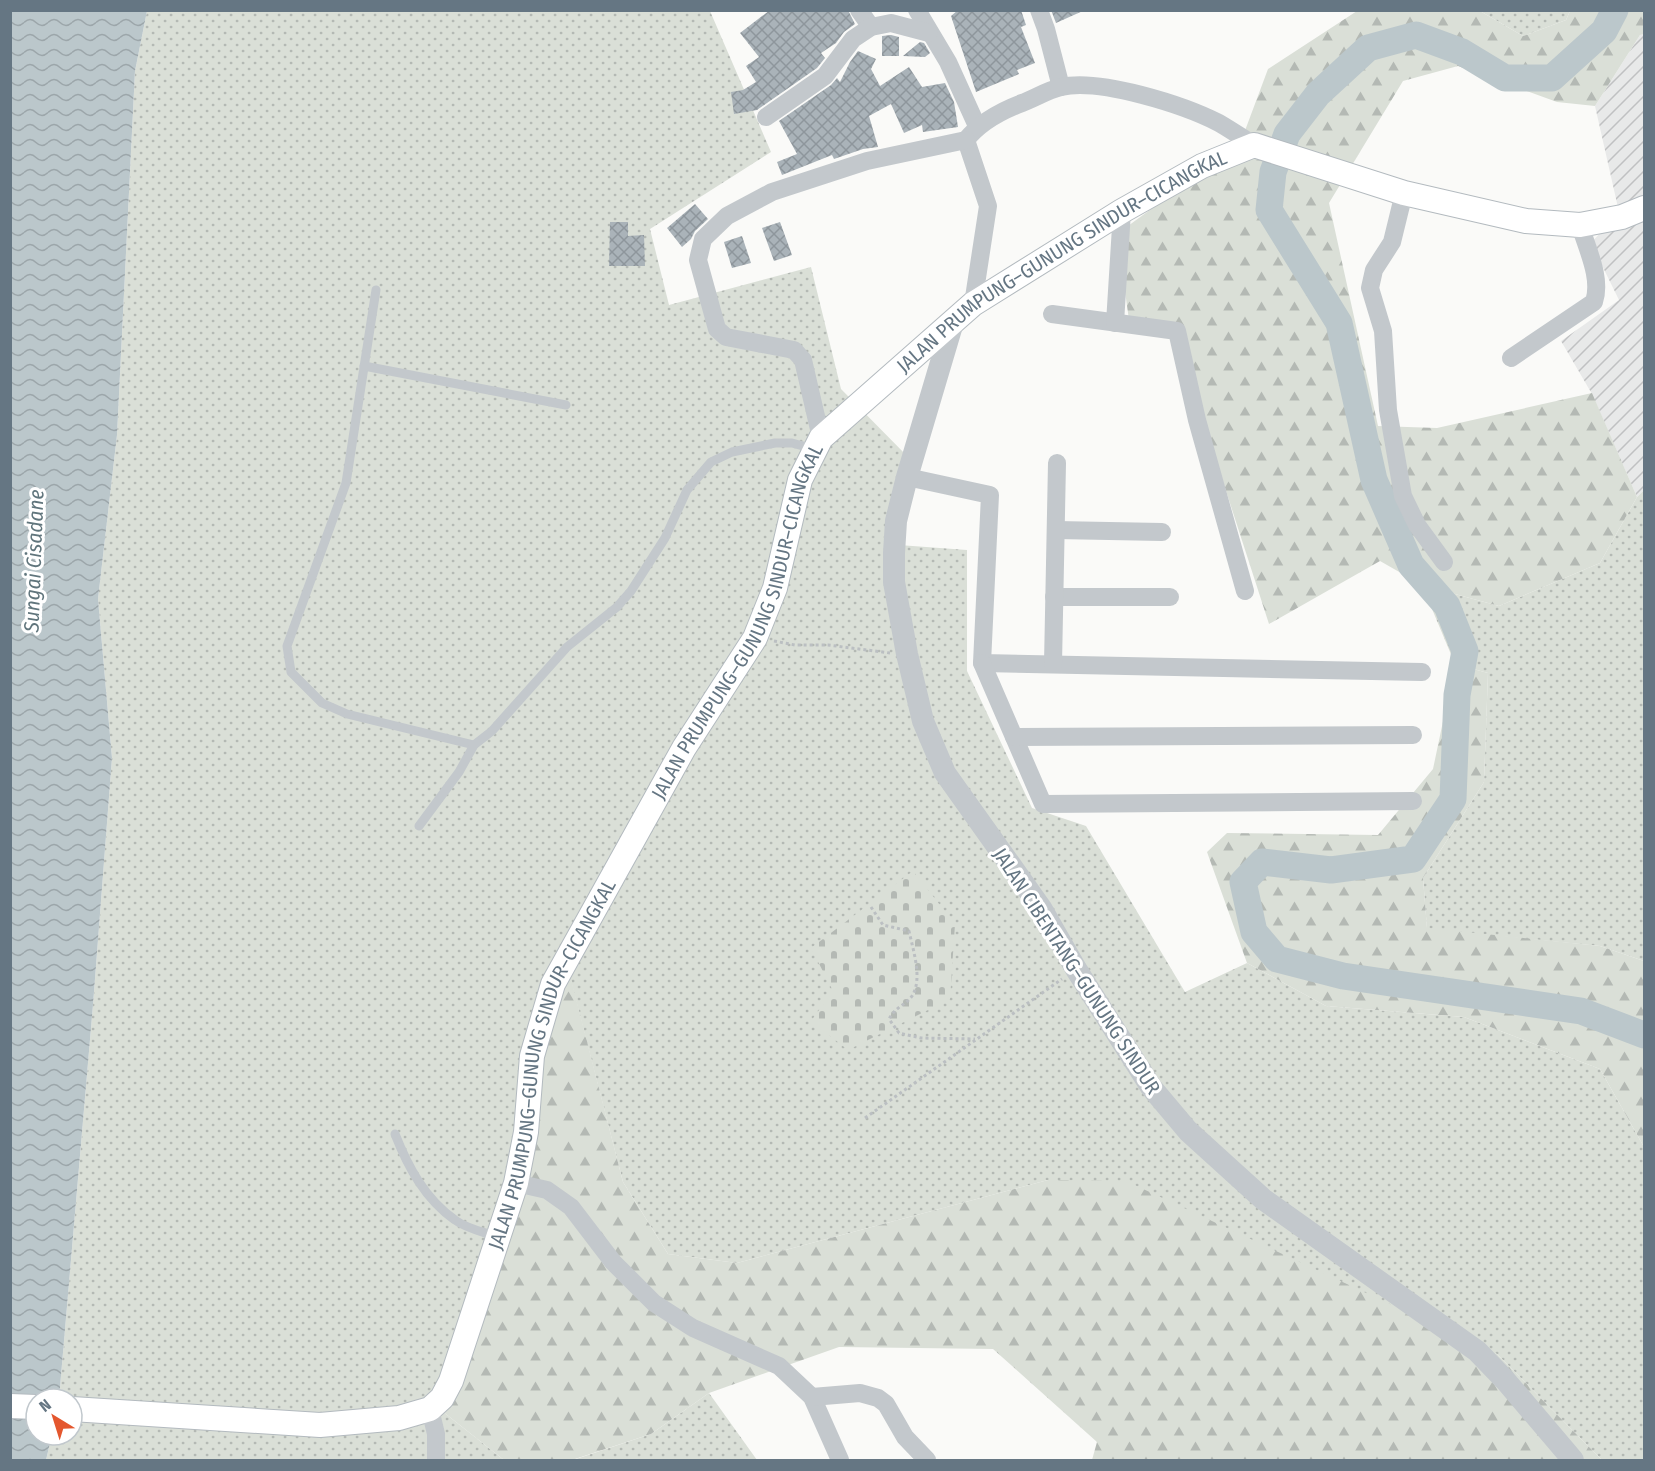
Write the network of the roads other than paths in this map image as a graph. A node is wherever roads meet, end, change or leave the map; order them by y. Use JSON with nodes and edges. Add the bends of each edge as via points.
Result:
{"nodes":[{"id":1,"x":859,"y":10,"type":"edge"},
{"id":2,"x":917,"y":10,"type":"edge"},
{"id":3,"x":1039,"y":10,"type":"edge"},
{"id":4,"x":872,"y":27,"type":"junction"},
{"id":5,"x":929,"y":33,"type":"junction"},
{"id":6,"x":1061,"y":87,"type":"junction"},
{"id":7,"x":766,"y":117,"type":"dead end"},
{"id":8,"x":971,"y":133,"type":"junction"},
{"id":9,"x":1272,"y":151,"type":"junction"},
{"id":10,"x":1404,"y":193,"type":"junction"},
{"id":11,"x":1644,"y":208,"type":"edge"},
{"id":12,"x":1122,"y":211,"type":"junction"},
{"id":13,"x":1580,"y":225,"type":"junction"},
{"id":14,"x":376,"y":290,"type":"dead end"},
{"id":15,"x":973,"y":304,"type":"junction"},
{"id":16,"x":1052,"y":314,"type":"dead end"},
{"id":17,"x":953,"y":322,"type":"junction"},
{"id":18,"x":1115,"y":323,"type":"junction"},
{"id":19,"x":1511,"y":358,"type":"dead end"},
{"id":20,"x":364,"y":366,"type":"junction"},
{"id":21,"x":566,"y":405,"type":"dead end"},
{"id":22,"x":818,"y":444,"type":"junction"},
{"id":23,"x":1057,"y":463,"type":"dead end"},
{"id":24,"x":907,"y":477,"type":"junction"},
{"id":25,"x":1056,"y":530,"type":"junction"},
{"id":26,"x":1162,"y":532,"type":"dead end"},
{"id":27,"x":1444,"y":562,"type":"dead end"},
{"id":28,"x":1245,"y":591,"type":"dead end"},
{"id":29,"x":1054,"y":597,"type":"junction"},
{"id":30,"x":1170,"y":597,"type":"dead end"},
{"id":31,"x":982,"y":663,"type":"junction"},
{"id":32,"x":1053,"y":664,"type":"junction"},
{"id":33,"x":1422,"y":672,"type":"dead end"},
{"id":34,"x":1413,"y":735,"type":"dead end"},
{"id":35,"x":1014,"y":737,"type":"junction"},
{"id":36,"x":474,"y":745,"type":"junction"},
{"id":37,"x":1413,"y":801,"type":"dead end"},
{"id":38,"x":419,"y":826,"type":"dead end"},
{"id":39,"x":395,"y":1134,"type":"dead end"},
{"id":40,"x":516,"y":1183,"type":"junction"},
{"id":41,"x":498,"y":1237,"type":"junction"},
{"id":42,"x":812,"y":1397,"type":"junction"},
{"id":43,"x":430,"y":1409,"type":"junction"},
{"id":44,"x":84,"y":1410,"type":"edge"},
{"id":45,"x":436,"y":1461,"type":"edge"},
{"id":46,"x":840,"y":1461,"type":"edge"},
{"id":47,"x":927,"y":1461,"type":"edge"},
{"id":48,"x":1573,"y":1461,"type":"edge"}],
"edges":[{"from":1,"to":4,"type":"street"},
{"from":2,"to":5,"type":"street"},
{"from":3,"to":6,"type":"street"},
{"from":4,"to":5,"type":"street","via":[[891,23]]},
{"from":4,"to":7,"type":"street","via":[[853,39],[825,76]]},
{"from":5,"to":8,"type":"street","via":[[948,62]]},
{"from":6,"to":8,"type":"street","via":[[1013,106]]},
{"from":6,"to":9,"type":"street","via":[[1109,89],[1178,106]]},
{"from":8,"to":15,"type":"street","via":[[988,206]]},
{"from":8,"to":22,"type":"street","via":[[772,192],[727,216],[702,239],[698,260],[717,329],[726,337],[794,350],[803,360]]},
{"from":9,"to":10,"type":"main road"},
{"from":9,"to":12,"type":"main road","name":"JALAN PRUMPUNG–GUNUNG SINDUR–CICANGKAL","via":[[1202,166]]},
{"from":10,"to":13,"type":"main road","via":[[1526,221]]},
{"from":10,"to":27,"type":"street","via":[[1392,242],[1374,270],[1370,288],[1383,332],[1388,410],[1403,496],[1417,525]]},
{"from":11,"to":13,"type":"main road"},
{"from":12,"to":15,"type":"main road","name":"JALAN PRUMPUNG–GUNUNG SINDUR–CICANGKAL"},
{"from":12,"to":18,"type":"street"},
{"from":13,"to":19,"type":"street","via":[[1596,277],[1598,291],[1594,303]]},
{"from":14,"to":20,"type":"lane"},
{"from":15,"to":17,"type":"main road","name":"JALAN PRUMPUNG–GUNUNG SINDUR–CICANGKAL"},
{"from":16,"to":18,"type":"street"},
{"from":17,"to":22,"type":"main road","name":"JALAN PRUMPUNG–GUNUNG SINDUR–CICANGKAL"},
{"from":17,"to":24,"type":"street","name":"JALAN CIBENTANG–GUNUNG SINDUR"},
{"from":18,"to":28,"type":"street","via":[[1177,332],[1197,420]]},
{"from":20,"to":21,"type":"lane"},
{"from":20,"to":36,"type":"lane","via":[[346,483],[287,646],[291,672],[322,703],[347,714]]},
{"from":22,"to":36,"type":"lane","via":[[775,443],[732,452],[711,462],[687,490],[665,538],[631,591],[567,647],[492,731]]},
{"from":22,"to":40,"type":"main road","name":"JALAN PRUMPUNG–GUNUNG SINDUR–CICANGKAL","via":[[800,480],[775,588],[755,638],[684,748],[553,984],[532,1056],[526,1132]]},
{"from":23,"to":25,"type":"street"},
{"from":24,"to":31,"type":"street","via":[[990,495]]},
{"from":24,"to":48,"type":"street","name":"JALAN CIBENTANG–GUNUNG SINDUR","via":[[896,521],[894,582],[923,721],[945,773],[1041,908],[1151,1087],[1188,1131],[1263,1199],[1477,1351]]},
{"from":25,"to":26,"type":"street"},
{"from":25,"to":29,"type":"street"},
{"from":29,"to":30,"type":"street"},
{"from":29,"to":32,"type":"street"},
{"from":31,"to":32,"type":"street"},
{"from":31,"to":35,"type":"street"},
{"from":32,"to":33,"type":"street"},
{"from":34,"to":35,"type":"street"},
{"from":35,"to":37,"type":"street","via":[[1043,804]]},
{"from":36,"to":38,"type":"lane"},
{"from":39,"to":41,"type":"lane","via":[[408,1166],[431,1198],[455,1221]]},
{"from":40,"to":41,"type":"main road","name":"JALAN PRUMPUNG–GUNUNG SINDUR–CICANGKAL"},
{"from":40,"to":42,"type":"street","via":[[547,1190],[571,1208],[613,1262],[654,1303],[693,1328],[779,1366]]},
{"from":41,"to":43,"type":"main road","name":"JALAN PRUMPUNG–GUNUNG SINDUR–CICANGKAL","via":[[451,1381]]},
{"from":42,"to":46,"type":"street"},
{"from":42,"to":47,"type":"street","via":[[860,1393],[878,1398]]},
{"from":43,"to":44,"type":"main road","via":[[399,1418],[320,1425]]},
{"from":43,"to":45,"type":"street","via":[[436,1434]]}]}
